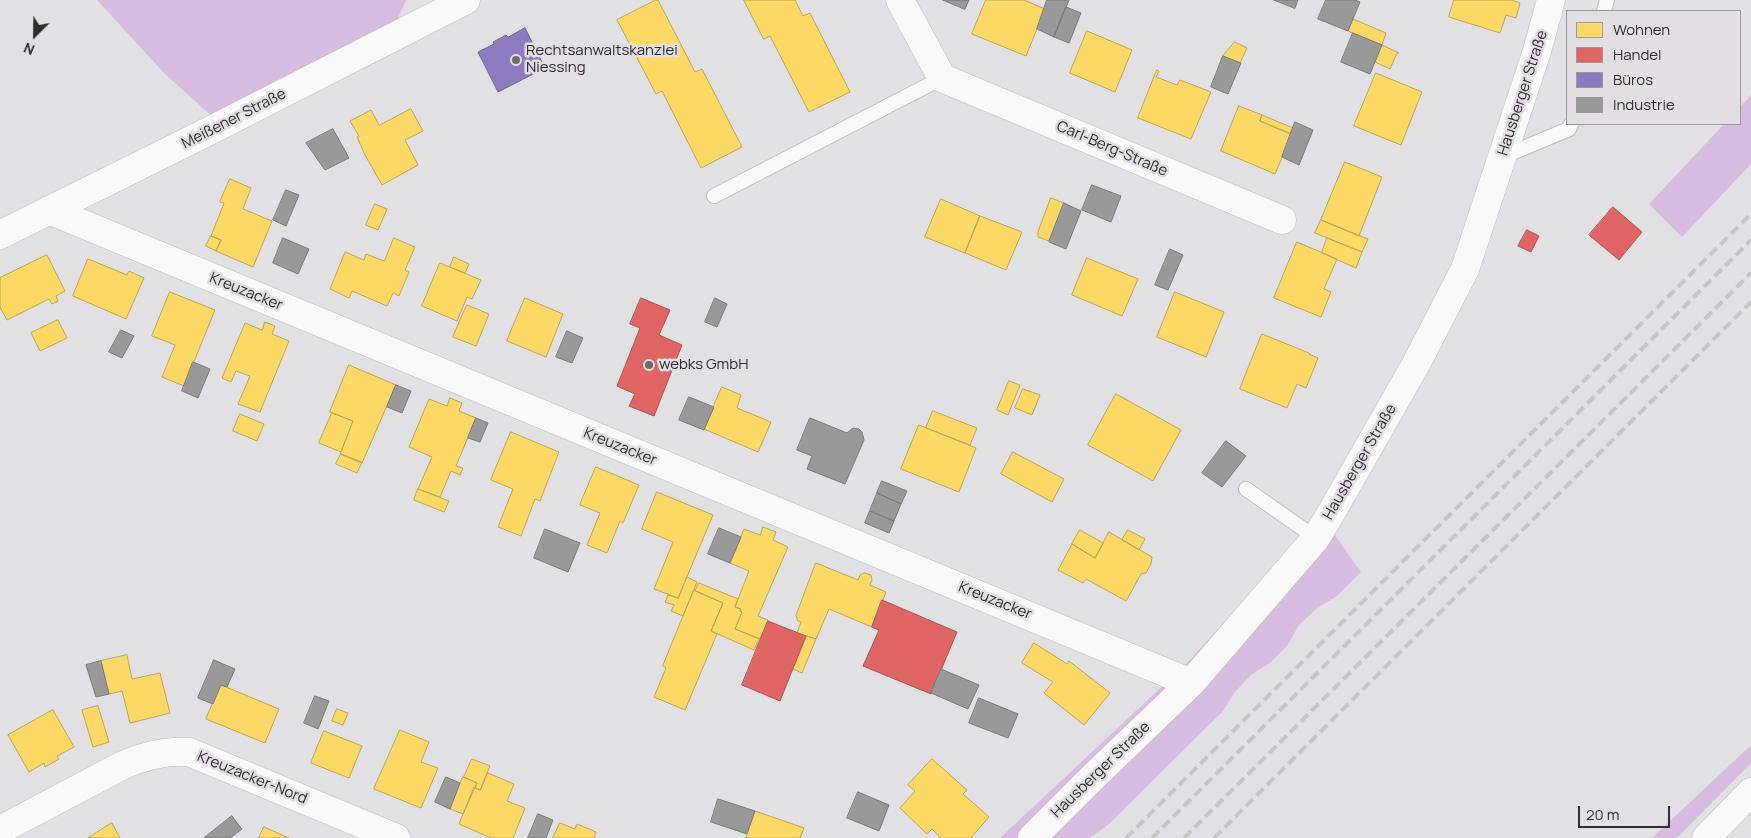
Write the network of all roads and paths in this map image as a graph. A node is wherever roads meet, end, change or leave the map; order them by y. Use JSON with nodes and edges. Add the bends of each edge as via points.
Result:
{"nodes":[{"id":1,"x":466,"y":0,"type":"edge"},
{"id":2,"x":900,"y":0,"type":"edge"},
{"id":3,"x":1552,"y":0,"type":"edge"},
{"id":4,"x":438,"y":7,"type":"edge"},
{"id":5,"x":942,"y":78,"type":"junction"},
{"id":6,"x":1570,"y":125,"type":"edge"},
{"id":7,"x":1503,"y":154,"type":"junction"},
{"id":8,"x":714,"y":196,"type":"dead end"},
{"id":9,"x":50,"y":210,"type":"junction"},
{"id":10,"x":1282,"y":220,"type":"dead end"},
{"id":11,"x":0,"y":235,"type":"edge"},
{"id":12,"x":1246,"y":489,"type":"dead end"},
{"id":13,"x":1316,"y":538,"type":"junction"},
{"id":14,"x":1191,"y":683,"type":"junction"},
{"id":15,"x":1751,"y":792,"type":"edge"},
{"id":16,"x":0,"y":830,"type":"edge"},
{"id":17,"x":396,"y":838,"type":"edge"},
{"id":18,"x":1032,"y":838,"type":"edge"},
{"id":19,"x":1706,"y":838,"type":"edge"}],
"edges":[{"from":1,"to":4,"type":"street","name":"Meißener Straße"},
{"from":2,"to":5,"type":"street"},
{"from":3,"to":7,"type":"street","name":"Hausberger Straße"},
{"from":4,"to":9,"type":"street","name":"Meißener Straße","via":[[215,128]]},
{"from":5,"to":8,"type":"lane"},
{"from":5,"to":10,"type":"street","name":"Carl-Berg-Straße"},
{"from":6,"to":7,"type":"lane","via":[[1569,129]]},
{"from":7,"to":13,"type":"street","name":"Hausberger Straße","via":[[1465,269],[1416,364]]},
{"from":9,"to":11,"type":"street","name":"Meißener Straße"},
{"from":9,"to":14,"type":"street","name":"Kreuzacker"},
{"from":12,"to":13,"type":"lane"},
{"from":13,"to":14,"type":"street","name":"Hausberger Straße"},
{"from":14,"to":18,"type":"street","name":"Hausberger Straße"},
{"from":15,"to":19,"type":"street"},
{"from":16,"to":17,"type":"street","name":"Kreuzacker-Nord","via":[[138,758],[174,751],[189,752]]}]}
